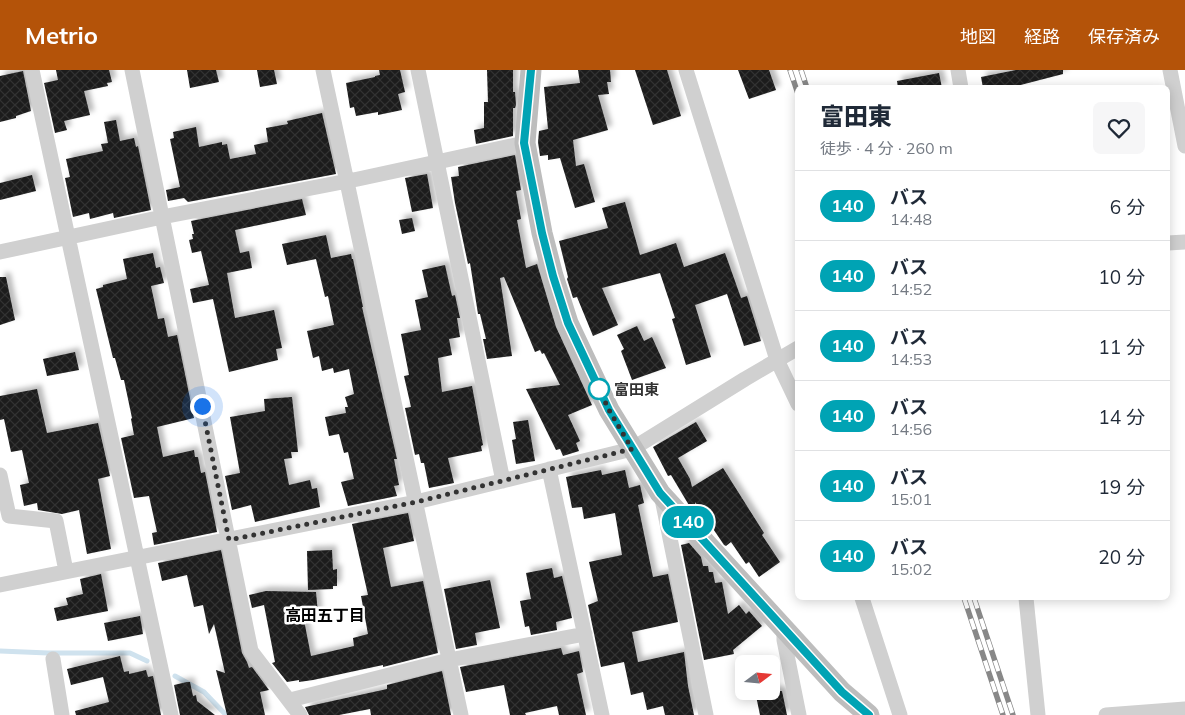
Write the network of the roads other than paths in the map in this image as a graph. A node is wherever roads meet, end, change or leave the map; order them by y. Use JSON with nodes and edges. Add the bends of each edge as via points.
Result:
{"nodes":[{"id":1,"x":32,"y":70,"type":"edge"},
{"id":2,"x":132,"y":70,"type":"edge"},
{"id":3,"x":323,"y":70,"type":"edge"},
{"id":4,"x":418,"y":70,"type":"edge"},
{"id":5,"x":531,"y":70,"type":"edge"},
{"id":6,"x":686,"y":70,"type":"edge"},
{"id":7,"x":958,"y":70,"type":"edge"},
{"id":8,"x":1170,"y":70,"type":"edge"},
{"id":9,"x":960,"y":85,"type":"edge"},
{"id":10,"x":524,"y":143,"type":"junction"},
{"id":11,"x":1185,"y":146,"type":"edge"},
{"id":12,"x":437,"y":162,"type":"junction"},
{"id":13,"x":347,"y":181,"type":"junction"},
{"id":14,"x":162,"y":216,"type":"junction"},
{"id":15,"x":67,"y":238,"type":"junction"},
{"id":16,"x":1185,"y":242,"type":"edge"},
{"id":17,"x":1170,"y":243,"type":"edge"},
{"id":18,"x":0,"y":252,"type":"edge"},
{"id":19,"x":795,"y":350,"type":"edge"},
{"id":20,"x":777,"y":360,"type":"junction"},
{"id":21,"x":795,"y":398,"type":"edge"},
{"id":22,"x":632,"y":449,"type":"junction"},
{"id":23,"x":549,"y":469,"type":"junction"},
{"id":24,"x":0,"y":475,"type":"edge"},
{"id":25,"x":503,"y":481,"type":"junction"},
{"id":26,"x":660,"y":493,"type":"junction"},
{"id":27,"x":416,"y":502,"type":"junction"},
{"id":28,"x":229,"y":540,"type":"junction"},
{"id":29,"x":136,"y":557,"type":"junction"},
{"id":30,"x":66,"y":571,"type":"junction"},
{"id":31,"x":0,"y":585,"type":"edge"},
{"id":32,"x":863,"y":600,"type":"edge"},
{"id":33,"x":1026,"y":600,"type":"edge"},
{"id":34,"x":784,"y":627,"type":"junction"},
{"id":35,"x":585,"y":634,"type":"junction"},
{"id":36,"x":53,"y":659,"type":"dead end"},
{"id":37,"x":450,"y":660,"type":"junction"},
{"id":38,"x":290,"y":700,"type":"junction"},
{"id":39,"x":1185,"y":708,"type":"edge"},
{"id":40,"x":62,"y":715,"type":"edge"},
{"id":41,"x":171,"y":715,"type":"edge"},
{"id":42,"x":300,"y":715,"type":"edge"},
{"id":43,"x":461,"y":715,"type":"edge"},
{"id":44,"x":602,"y":715,"type":"edge"},
{"id":45,"x":706,"y":715,"type":"edge"},
{"id":46,"x":799,"y":715,"type":"edge"},
{"id":47,"x":869,"y":715,"type":"edge"},
{"id":48,"x":900,"y":715,"type":"edge"},
{"id":49,"x":1038,"y":715,"type":"edge"},
{"id":50,"x":1106,"y":715,"type":"edge"}],
"edges":[{"from":1,"to":15,"type":"street"},
{"from":2,"to":14,"type":"street"},
{"from":3,"to":13,"type":"street"},
{"from":4,"to":12,"type":"street"},
{"from":5,"to":10,"type":"main road"},
{"from":6,"to":20,"type":"street"},
{"from":7,"to":9,"type":"street"},
{"from":8,"to":11,"type":"street"},
{"from":10,"to":12,"type":"street"},
{"from":10,"to":22,"type":"main road","via":[[542,233],[568,323],[609,410]]},
{"from":12,"to":13,"type":"street"},
{"from":12,"to":25,"type":"street"},
{"from":13,"to":14,"type":"street"},
{"from":13,"to":27,"type":"street"},
{"from":14,"to":15,"type":"street"},
{"from":14,"to":28,"type":"street"},
{"from":15,"to":18,"type":"street"},
{"from":15,"to":29,"type":"street"},
{"from":16,"to":17,"type":"street"},
{"from":19,"to":20,"type":"street"},
{"from":20,"to":21,"type":"street"},
{"from":20,"to":22,"type":"street"},
{"from":22,"to":23,"type":"street"},
{"from":22,"to":26,"type":"main road"},
{"from":23,"to":25,"type":"street"},
{"from":23,"to":35,"type":"street"},
{"from":24,"to":30,"type":"street","via":[[9,516],[56,521]]},
{"from":25,"to":27,"type":"street"},
{"from":26,"to":34,"type":"main road"},
{"from":26,"to":45,"type":"street"},
{"from":27,"to":28,"type":"street"},
{"from":27,"to":37,"type":"street"},
{"from":28,"to":29,"type":"street"},
{"from":28,"to":38,"type":"street","via":[[252,651]]},
{"from":29,"to":30,"type":"street"},
{"from":29,"to":41,"type":"street"},
{"from":30,"to":31,"type":"street"},
{"from":32,"to":48,"type":"street"},
{"from":33,"to":49,"type":"street"},
{"from":34,"to":46,"type":"street"},
{"from":34,"to":47,"type":"main road","via":[[842,692]]},
{"from":35,"to":37,"type":"street"},
{"from":35,"to":44,"type":"street"},
{"from":36,"to":40,"type":"street"},
{"from":37,"to":38,"type":"street"},
{"from":37,"to":43,"type":"street"},
{"from":38,"to":42,"type":"street"},
{"from":39,"to":50,"type":"street"}]}
